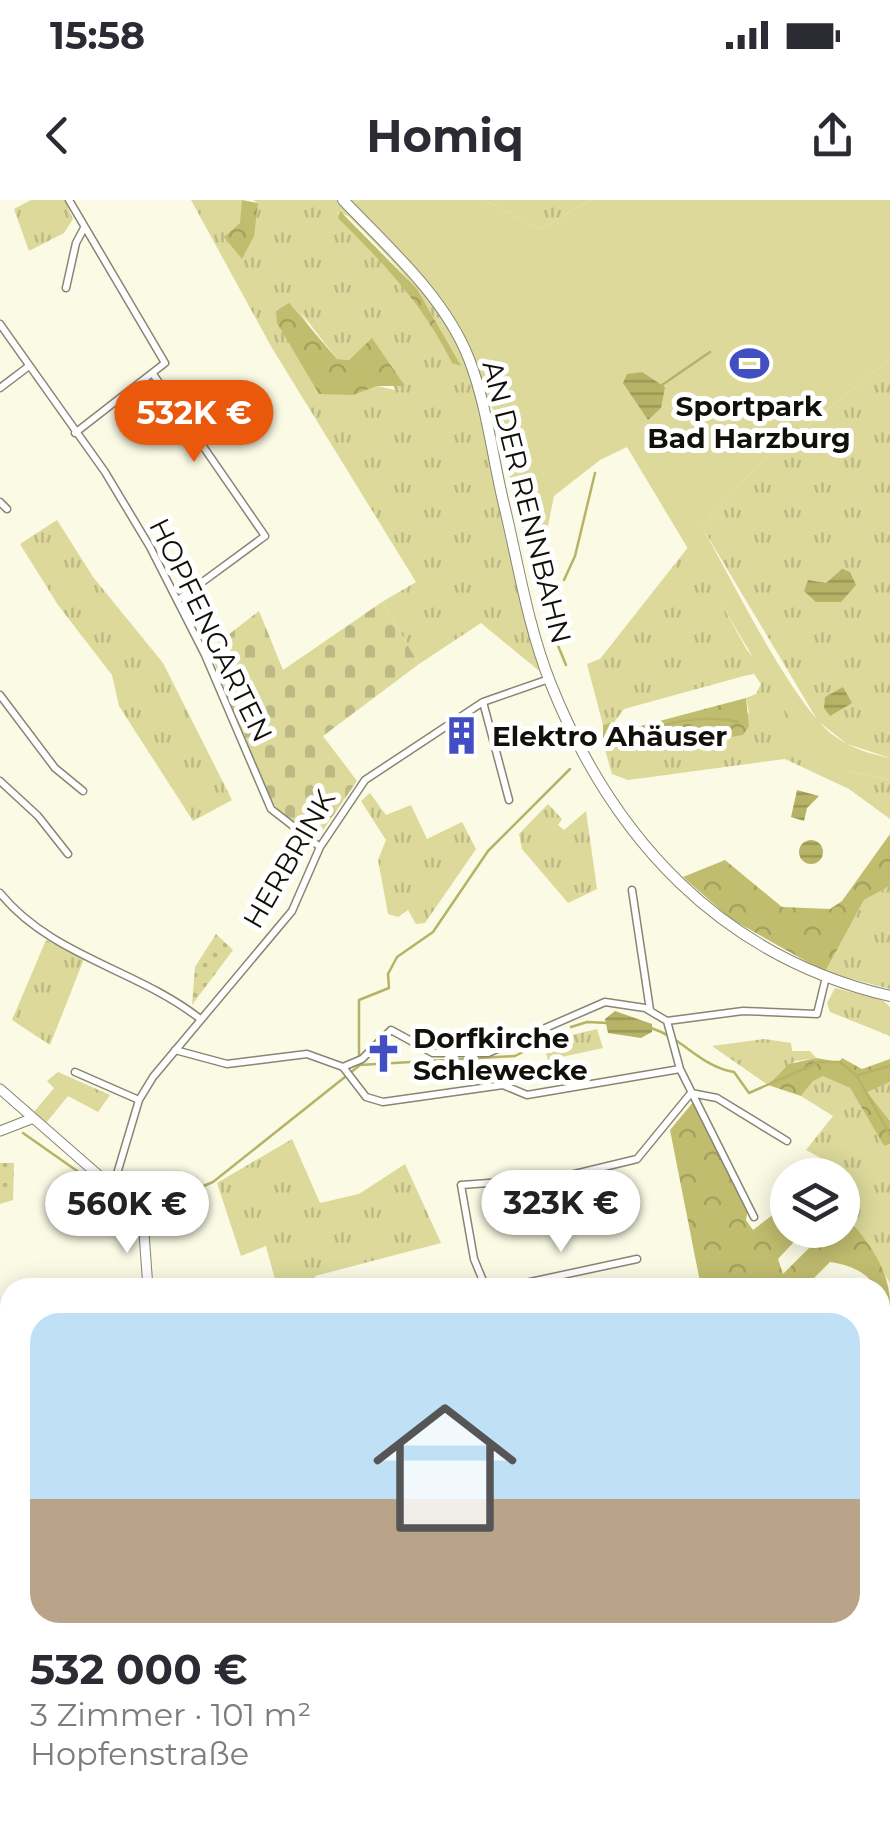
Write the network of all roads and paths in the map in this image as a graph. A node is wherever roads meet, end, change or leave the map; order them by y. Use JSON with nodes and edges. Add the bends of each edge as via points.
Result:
{"nodes":[{"id":1,"x":70,"y":200,"type":"edge"},
{"id":2,"x":343,"y":200,"type":"edge"},
{"id":3,"x":84,"y":228,"type":"junction"},
{"id":4,"x":66,"y":288,"type":"dead end"},
{"id":5,"x":0,"y":324,"type":"edge"},
{"id":6,"x":29,"y":366,"type":"junction"},
{"id":7,"x":154,"y":374,"type":"junction"},
{"id":8,"x":0,"y":388,"type":"edge"},
{"id":9,"x":75,"y":433,"type":"junction"},
{"id":10,"x":0,"y":502,"type":"edge"},
{"id":11,"x":7,"y":509,"type":"dead end"},
{"id":12,"x":178,"y":600,"type":"junction"},
{"id":13,"x":549,"y":679,"type":"junction"},
{"id":14,"x":0,"y":695,"type":"edge"},
{"id":15,"x":482,"y":702,"type":"junction"},
{"id":16,"x":0,"y":781,"type":"edge"},
{"id":17,"x":83,"y":791,"type":"dead end"},
{"id":18,"x":509,"y":800,"type":"dead end"},
{"id":19,"x":320,"y":848,"type":"junction"},
{"id":20,"x":68,"y":854,"type":"dead end"},
{"id":21,"x":632,"y":890,"type":"dead end"},
{"id":22,"x":0,"y":892,"type":"edge"},
{"id":23,"x":826,"y":977,"type":"junction"},
{"id":24,"x":890,"y":996,"type":"edge"},
{"id":25,"x":650,"y":1010,"type":"junction"},
{"id":26,"x":199,"y":1018,"type":"junction"},
{"id":27,"x":669,"y":1025,"type":"junction"},
{"id":28,"x":174,"y":1050,"type":"junction"},
{"id":29,"x":680,"y":1069,"type":"junction"},
{"id":30,"x":344,"y":1070,"type":"junction"},
{"id":31,"x":75,"y":1072,"type":"dead end"},
{"id":32,"x":0,"y":1089,"type":"edge"},
{"id":33,"x":691,"y":1093,"type":"junction"},
{"id":34,"x":140,"y":1100,"type":"junction"},
{"id":35,"x":31,"y":1119,"type":"junction"},
{"id":36,"x":0,"y":1131,"type":"edge"},
{"id":37,"x":787,"y":1140,"type":"dead end"},
{"id":38,"x":114,"y":1187,"type":"junction"},
{"id":39,"x":754,"y":1217,"type":"dead end"},
{"id":40,"x":637,"y":1259,"type":"dead end"},
{"id":41,"x":147,"y":1278,"type":"edge"},
{"id":42,"x":482,"y":1278,"type":"edge"},
{"id":43,"x":549,"y":1278,"type":"edge"}],
"edges":[{"from":1,"to":3,"type":"street"},
{"from":2,"to":13,"type":"main road","name":"AN DER RENNBAHN","via":[[426,290],[468,357]]},
{"from":3,"to":4,"type":"street"},
{"from":3,"to":7,"type":"street","via":[[165,364]]},
{"from":5,"to":6,"type":"street","name":"HOPFENGARTEN"},
{"from":6,"to":8,"type":"street"},
{"from":6,"to":9,"type":"street","name":"HOPFENGARTEN"},
{"from":7,"to":9,"type":"street"},
{"from":7,"to":12,"type":"street","via":[[265,536]]},
{"from":9,"to":12,"type":"street","name":"HOPFENGARTEN","via":[[105,472]]},
{"from":10,"to":11,"type":"street"},
{"from":12,"to":19,"type":"street","name":"HOPFENGARTEN","via":[[266,800]]},
{"from":13,"to":15,"type":"street","name":"HERBRINK"},
{"from":13,"to":23,"type":"main road","name":"AN DER RENNBAHN","via":[[597,784],[652,856],[732,926]]},
{"from":14,"to":17,"type":"street","via":[[56,768]]},
{"from":15,"to":18,"type":"street"},
{"from":15,"to":19,"type":"street","name":"HERBRINK","via":[[365,780]]},
{"from":16,"to":20,"type":"street"},
{"from":19,"to":26,"type":"street","name":"HERBRINK","via":[[292,911]]},
{"from":21,"to":25,"type":"street"},
{"from":22,"to":26,"type":"street","via":[[56,941]]},
{"from":23,"to":24,"type":"main road","name":"AN DER RENNBAHN"},
{"from":23,"to":27,"type":"street","via":[[816,1014],[743,1012]]},
{"from":25,"to":27,"type":"street"},
{"from":25,"to":30,"type":"street","via":[[605,1002],[488,1053],[433,1053],[390,1030]]},
{"from":26,"to":28,"type":"street","name":"HERBRINK"},
{"from":27,"to":29,"type":"street"},
{"from":28,"to":30,"type":"street","via":[[226,1064],[307,1054]]},
{"from":28,"to":34,"type":"street","name":"HERBRINK"},
{"from":29,"to":30,"type":"street","via":[[527,1096],[502,1086],[382,1102],[366,1097]]},
{"from":29,"to":33,"type":"street"},
{"from":31,"to":34,"type":"street"},
{"from":32,"to":35,"type":"street"},
{"from":33,"to":37,"type":"street","via":[[717,1098]]},
{"from":33,"to":39,"type":"street"},
{"from":33,"to":42,"type":"street","via":[[636,1159],[558,1178],[462,1186]]},
{"from":34,"to":38,"type":"street","name":"HERBRINK"},
{"from":35,"to":36,"type":"street"},
{"from":35,"to":38,"type":"street"},
{"from":38,"to":41,"type":"street","via":[[142,1228]]},
{"from":40,"to":43,"type":"street"}]}
